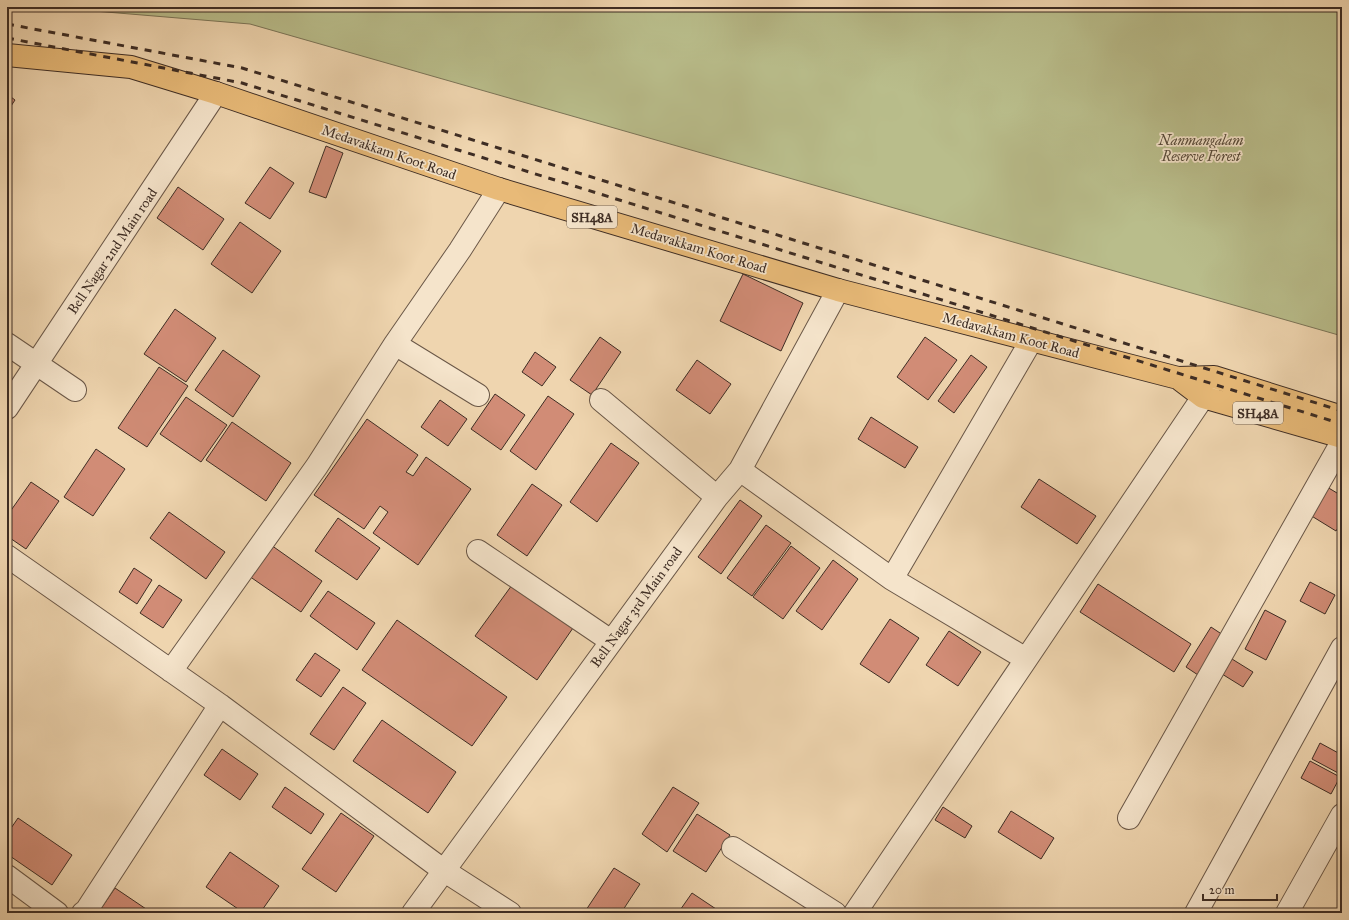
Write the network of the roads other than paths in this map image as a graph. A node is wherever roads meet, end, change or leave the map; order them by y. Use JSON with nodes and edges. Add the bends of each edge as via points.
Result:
{"nodes":[{"id":1,"x":7,"y":55,"type":"edge"},
{"id":2,"x":216,"y":94,"type":"junction"},
{"id":3,"x":499,"y":189,"type":"junction"},
{"id":4,"x":838,"y":290,"type":"junction"},
{"id":5,"x":1031,"y":341,"type":"junction"},
{"id":6,"x":7,"y":344,"type":"edge"},
{"id":7,"x":396,"y":344,"type":"junction"},
{"id":8,"x":36,"y":364,"type":"junction"},
{"id":9,"x":1214,"y":377,"type":"junction"},
{"id":10,"x":1178,"y":378,"type":"junction"},
{"id":11,"x":75,"y":390,"type":"dead end"},
{"id":12,"x":478,"y":395,"type":"dead end"},
{"id":13,"x":1204,"y":397,"type":"junction"},
{"id":14,"x":600,"y":400,"type":"dead end"},
{"id":15,"x":7,"y":408,"type":"edge"},
{"id":16,"x":1342,"y":417,"type":"edge"},
{"id":17,"x":1342,"y":438,"type":"edge"},
{"id":18,"x":1342,"y":442,"type":"edge"},
{"id":19,"x":740,"y":470,"type":"junction"},
{"id":20,"x":717,"y":497,"type":"junction"},
{"id":21,"x":478,"y":551,"type":"dead end"},
{"id":22,"x":7,"y":556,"type":"edge"},
{"id":23,"x":892,"y":579,"type":"junction"},
{"id":24,"x":611,"y":641,"type":"junction"},
{"id":25,"x":1342,"y":648,"type":"edge"},
{"id":26,"x":1026,"y":659,"type":"junction"},
{"id":27,"x":171,"y":671,"type":"junction"},
{"id":28,"x":220,"y":705,"type":"junction"},
{"id":29,"x":1342,"y":815,"type":"edge"},
{"id":30,"x":1129,"y":818,"type":"dead end"},
{"id":31,"x":733,"y":848,"type":"dead end"},
{"id":32,"x":443,"y":870,"type":"junction"},
{"id":33,"x":7,"y":876,"type":"edge"},
{"id":34,"x":57,"y":913,"type":"edge"},
{"id":35,"x":83,"y":913,"type":"edge"},
{"id":36,"x":413,"y":913,"type":"edge"},
{"id":37,"x":510,"y":913,"type":"edge"},
{"id":38,"x":835,"y":913,"type":"edge"},
{"id":39,"x":855,"y":913,"type":"edge"},
{"id":40,"x":1196,"y":913,"type":"edge"},
{"id":41,"x":1287,"y":913,"type":"edge"}],
"edges":[{"from":1,"to":2,"type":"main road","name":"Medavakkam Koot Road","number":"SH48A","via":[[130,67]]},
{"from":2,"to":3,"type":"main road","name":"Medavakkam Koot Road","number":"SH48A"},
{"from":2,"to":8,"type":"street","name":"Bell Nagar 2nd Main road"},
{"from":3,"to":4,"type":"main road","name":"Medavakkam Koot Road","number":"SH48A"},
{"from":3,"to":7,"type":"street"},
{"from":4,"to":5,"type":"main road","name":"Medavakkam Koot Road","number":"SH48A"},
{"from":4,"to":19,"type":"street","name":"Bell Nagar 3rd Main road"},
{"from":5,"to":10,"type":"main road","name":"Medavakkam Koot Road","number":"SH48A"},
{"from":5,"to":23,"type":"street"},
{"from":6,"to":8,"type":"street"},
{"from":7,"to":12,"type":"street"},
{"from":7,"to":27,"type":"street","via":[[316,466]]},
{"from":8,"to":11,"type":"street"},
{"from":8,"to":15,"type":"street","name":"Bell Nagar 2nd Main road"},
{"from":9,"to":10,"type":"main road","number":"SH48A"},
{"from":9,"to":13,"type":"street"},
{"from":9,"to":16,"type":"main road","number":"SH48A"},
{"from":10,"to":13,"type":"main road","name":"Medavakkam Koot Road","number":"SH48A"},
{"from":13,"to":17,"type":"main road","name":"Medavakkam Koot Road","number":"SH48A"},
{"from":13,"to":26,"type":"street"},
{"from":14,"to":20,"type":"street"},
{"from":18,"to":30,"type":"street"},
{"from":19,"to":20,"type":"street","name":"Bell Nagar 3rd Main road"},
{"from":19,"to":23,"type":"street"},
{"from":20,"to":24,"type":"street","name":"Bell Nagar 3rd Main road"},
{"from":21,"to":24,"type":"street"},
{"from":22,"to":27,"type":"street"},
{"from":23,"to":26,"type":"street"},
{"from":24,"to":32,"type":"street","name":"Bell Nagar 3rd Main road"},
{"from":25,"to":40,"type":"street"},
{"from":26,"to":39,"type":"street"},
{"from":27,"to":28,"type":"street"},
{"from":28,"to":32,"type":"street"},
{"from":28,"to":35,"type":"street"},
{"from":29,"to":41,"type":"street"},
{"from":31,"to":38,"type":"street"},
{"from":32,"to":36,"type":"street","name":"Bell Nagar 3rd Main road"},
{"from":32,"to":37,"type":"street"},
{"from":33,"to":34,"type":"street"}]}
